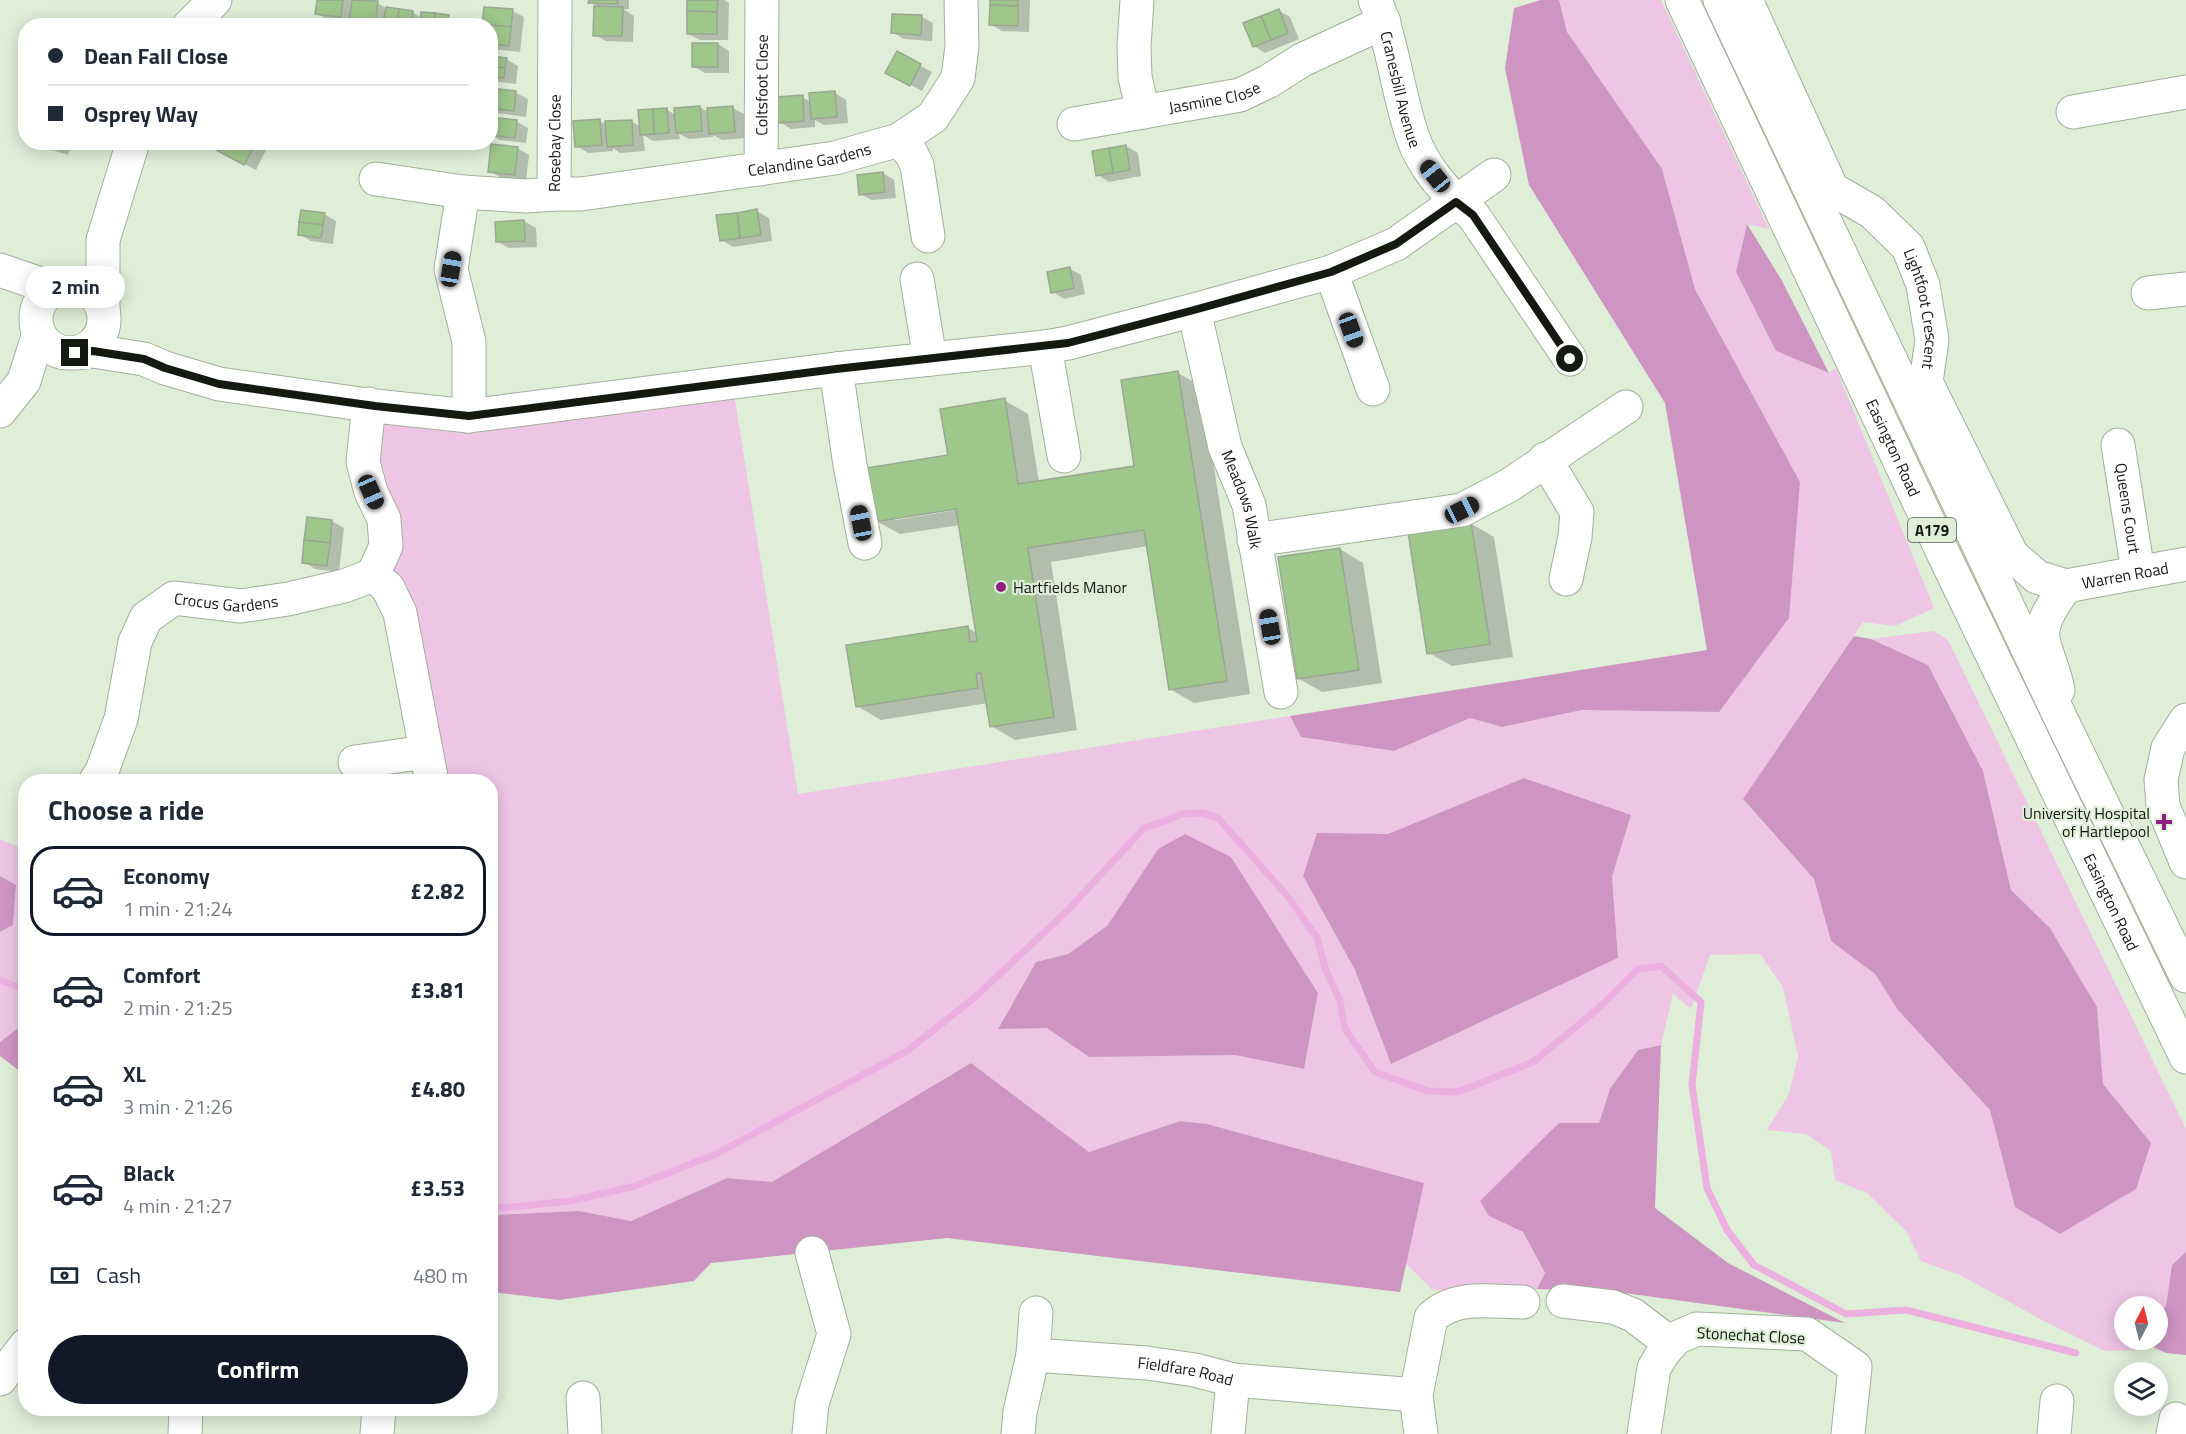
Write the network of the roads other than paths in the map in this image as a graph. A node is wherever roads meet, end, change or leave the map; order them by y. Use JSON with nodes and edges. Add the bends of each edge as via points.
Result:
{"nodes":[{"id":1,"x":215,"y":0,"type":"edge"},
{"id":2,"x":555,"y":0,"type":"edge"},
{"id":3,"x":762,"y":0,"type":"edge"},
{"id":4,"x":961,"y":0,"type":"edge"},
{"id":5,"x":1137,"y":0,"type":"edge"},
{"id":6,"x":1682,"y":0,"type":"edge"},
{"id":7,"x":1720,"y":0,"type":"edge"},
{"id":8,"x":1746,"y":0,"type":"edge"},
{"id":9,"x":1379,"y":11,"type":"edge"},
{"id":10,"x":197,"y":18,"type":"edge"},
{"id":11,"x":2186,"y":92,"type":"edge"},
{"id":12,"x":1143,"y":112,"type":"junction"},
{"id":13,"x":2073,"y":112,"type":"dead end"},
{"id":14,"x":1074,"y":124,"type":"dead end"},
{"id":15,"x":899,"y":140,"type":"junction"},
{"id":16,"x":131,"y":150,"type":"edge"},
{"id":17,"x":761,"y":169,"type":"junction"},
{"id":18,"x":1494,"y":175,"type":"dead end"},
{"id":19,"x":376,"y":179,"type":"dead end"},
{"id":20,"x":463,"y":192,"type":"junction"},
{"id":21,"x":554,"y":194,"type":"junction"},
{"id":22,"x":1456,"y":202,"type":"junction"},
{"id":23,"x":928,"y":236,"type":"dead end"},
{"id":24,"x":103,"y":240,"type":"junction"},
{"id":25,"x":5,"y":272,"type":"edge"},
{"id":26,"x":1331,"y":272,"type":"junction"},
{"id":27,"x":917,"y":279,"type":"dead end"},
{"id":28,"x":58,"y":288,"type":"junction"},
{"id":29,"x":2186,"y":289,"type":"edge"},
{"id":30,"x":2148,"y":293,"type":"dead end"},
{"id":31,"x":1194,"y":310,"type":"junction"},
{"id":32,"x":103,"y":312,"type":"junction"},
{"id":33,"x":38,"y":328,"type":"junction"},
{"id":34,"x":1045,"y":346,"type":"junction"},
{"id":35,"x":72,"y":353,"type":"junction"},
{"id":36,"x":144,"y":359,"type":"junction"},
{"id":37,"x":930,"y":359,"type":"junction"},
{"id":38,"x":1570,"y":359,"type":"dead end"},
{"id":39,"x":836,"y":369,"type":"junction"},
{"id":40,"x":24,"y":381,"type":"junction"},
{"id":41,"x":1373,"y":389,"type":"dead end"},
{"id":42,"x":369,"y":404,"type":"junction"},
{"id":43,"x":1626,"y":406,"type":"dead end"},
{"id":44,"x":0,"y":411,"type":"edge"},
{"id":45,"x":469,"y":416,"type":"junction"},
{"id":46,"x":2118,"y":445,"type":"dead end"},
{"id":47,"x":1064,"y":456,"type":"dead end"},
{"id":48,"x":1545,"y":459,"type":"junction"},
{"id":49,"x":1254,"y":540,"type":"junction"},
{"id":50,"x":865,"y":543,"type":"dead end"},
{"id":51,"x":2186,"y":564,"type":"edge"},
{"id":52,"x":2138,"y":572,"type":"junction"},
{"id":53,"x":373,"y":574,"type":"junction"},
{"id":54,"x":1566,"y":579,"type":"dead end"},
{"id":55,"x":2066,"y":586,"type":"junction"},
{"id":56,"x":1281,"y":692,"type":"dead end"},
{"id":57,"x":2186,"y":720,"type":"edge"},
{"id":58,"x":2062,"y":721,"type":"junction"},
{"id":59,"x":355,"y":762,"type":"dead end"},
{"id":60,"x":429,"y":767,"type":"edge"},
{"id":61,"x":100,"y":774,"type":"edge"},
{"id":62,"x":2186,"y":862,"type":"edge"},
{"id":63,"x":2186,"y":976,"type":"edge"},
{"id":64,"x":2186,"y":1058,"type":"edge"},
{"id":65,"x":812,"y":1253,"type":"dead end"},
{"id":66,"x":1563,"y":1301,"type":"dead end"},
{"id":67,"x":1524,"y":1302,"type":"dead end"},
{"id":68,"x":1036,"y":1313,"type":"dead end"},
{"id":69,"x":1671,"y":1344,"type":"junction"},
{"id":70,"x":18,"y":1355,"type":"edge"},
{"id":71,"x":1033,"y":1355,"type":"junction"},
{"id":72,"x":0,"y":1379,"type":"edge"},
{"id":73,"x":1233,"y":1380,"type":"junction"},
{"id":74,"x":1416,"y":1395,"type":"junction"},
{"id":75,"x":583,"y":1398,"type":"dead end"},
{"id":76,"x":2057,"y":1401,"type":"dead end"},
{"id":77,"x":186,"y":1416,"type":"edge"},
{"id":78,"x":378,"y":1416,"type":"edge"},
{"id":79,"x":186,"y":1434,"type":"edge"},
{"id":80,"x":377,"y":1434,"type":"edge"},
{"id":81,"x":585,"y":1434,"type":"edge"},
{"id":82,"x":809,"y":1434,"type":"edge"},
{"id":83,"x":1018,"y":1434,"type":"edge"},
{"id":84,"x":1228,"y":1434,"type":"edge"},
{"id":85,"x":1421,"y":1434,"type":"edge"},
{"id":86,"x":1644,"y":1434,"type":"edge"},
{"id":87,"x":1848,"y":1434,"type":"edge"},
{"id":88,"x":2054,"y":1434,"type":"edge"}],
"edges":[{"from":1,"to":10,"type":"main road"},
{"from":2,"to":21,"type":"main road","name":"Rosebay Close"},
{"from":3,"to":17,"type":"main road","name":"Coltsfoot Close"},
{"from":4,"to":15,"type":"main road","name":"Celandine Gardens","via":[[958,78],[933,117]]},
{"from":5,"to":12,"type":"main road","via":[[1134,46]]},
{"from":6,"to":64,"type":"main road","name":"Easington Road","number":"A179"},
{"from":7,"to":58,"type":"main road","number":"A179"},
{"from":8,"to":55,"type":"main road","name":"Lightfoot Crescent","via":[[1832,189],[1872,212],[1908,247],[1923,285],[1932,340],[1926,382],[2013,555],[2037,577]]},
{"from":9,"to":12,"type":"main road","name":"Jasmine Close","via":[[1269,81],[1240,95]]},
{"from":9,"to":22,"type":"main road","name":"Cranesbill Avenue","via":[[1412,136],[1425,163]]},
{"from":11,"to":13,"type":"main road"},
{"from":12,"to":14,"type":"main road","name":"Jasmine Close"},
{"from":15,"to":17,"type":"main road","name":"Celandine Gardens","via":[[835,158]]},
{"from":15,"to":23,"type":"main road","via":[[917,165]]},
{"from":16,"to":24,"type":"main road"},
{"from":17,"to":21,"type":"main road","name":"Celandine Gardens","via":[[581,194]]},
{"from":18,"to":22,"type":"main road"},
{"from":19,"to":20,"type":"main road"},
{"from":20,"to":21,"type":"main road","name":"Rosebay Close"},
{"from":20,"to":45,"type":"main road","via":[[451,269],[469,342]]},
{"from":22,"to":26,"type":"main road","via":[[1396,244]]},
{"from":22,"to":38,"type":"main road","name":"Cranesbill Avenue","via":[[1473,215]]},
{"from":24,"to":28,"type":"main road","via":[[82,267]]},
{"from":24,"to":32,"type":"main road"},
{"from":25,"to":28,"type":"main road"},
{"from":25,"to":33,"type":"main road"},
{"from":26,"to":31,"type":"main road"},
{"from":26,"to":41,"type":"main road"},
{"from":27,"to":37,"type":"main road"},
{"from":28,"to":32,"type":"main road","via":[[72,285],[87,290]]},
{"from":28,"to":33,"type":"main road","via":[[41,302]]},
{"from":29,"to":30,"type":"main road"},
{"from":31,"to":34,"type":"main road"},
{"from":31,"to":49,"type":"main road","name":"Meadows Walk","via":[[1225,447],[1249,505]]},
{"from":32,"to":35,"type":"main road","via":[[101,334],[95,342]]},
{"from":32,"to":36,"type":"main road","via":[[119,335]]},
{"from":33,"to":35,"type":"main road","via":[[54,349]]},
{"from":33,"to":40,"type":"main road"},
{"from":34,"to":37,"type":"main road"},
{"from":34,"to":47,"type":"main road"},
{"from":35,"to":36,"type":"main road","via":[[93,351]]},
{"from":35,"to":40,"type":"main road"},
{"from":36,"to":42,"type":"main road","via":[[219,384]]},
{"from":37,"to":39,"type":"main road"},
{"from":39,"to":45,"type":"main road"},
{"from":39,"to":50,"type":"main road"},
{"from":40,"to":44,"type":"main road"},
{"from":42,"to":45,"type":"main road"},
{"from":42,"to":53,"type":"main road","via":[[363,462],[384,519],[386,546]]},
{"from":43,"to":48,"type":"main road"},
{"from":46,"to":52,"type":"main road","name":"Queens Court"},
{"from":48,"to":49,"type":"main road","via":[[1508,486],[1462,510]]},
{"from":48,"to":54,"type":"main road","via":[[1577,512]]},
{"from":49,"to":56,"type":"main road","name":"Meadows Walk"},
{"from":51,"to":52,"type":"main road","name":"Warren Road"},
{"from":52,"to":55,"type":"main road","name":"Warren Road"},
{"from":53,"to":60,"type":"main road","via":[[388,588],[400,613]]},
{"from":53,"to":61,"type":"main road","name":"Crocus Gardens","via":[[344,586],[241,606],[174,598],[146,618],[135,642],[121,719]]},
{"from":55,"to":58,"type":"main road","via":[[2047,616],[2043,640],[2055,673]]},
{"from":57,"to":62,"type":"main road","via":[[2168,748],[2161,780],[2163,806]]},
{"from":58,"to":63,"type":"main road","number":"A179"},
{"from":59,"to":60,"type":"main road"},
{"from":65,"to":82,"type":"main road","via":[[834,1334],[812,1404]]},
{"from":66,"to":69,"type":"main road","via":[[1613,1307],[1634,1315]]},
{"from":67,"to":74,"type":"main road","via":[[1459,1302],[1431,1318]]},
{"from":68,"to":71,"type":"main road"},
{"from":69,"to":86,"type":"main road","name":"Stonechat Close","via":[[1654,1368]]},
{"from":69,"to":87,"type":"main road","name":"Stonechat Close","via":[[1696,1329],[1807,1334],[1854,1367]]},
{"from":70,"to":72,"type":"main road"},
{"from":71,"to":73,"type":"main road","name":"Fieldfare Road","via":[[1195,1370]]},
{"from":71,"to":83,"type":"main road"},
{"from":73,"to":74,"type":"main road","name":"Fieldfare Road"},
{"from":73,"to":84,"type":"main road"},
{"from":74,"to":85,"type":"main road"},
{"from":75,"to":81,"type":"main road"},
{"from":76,"to":88,"type":"main road"},
{"from":77,"to":79,"type":"main road"},
{"from":78,"to":80,"type":"main road"}]}
